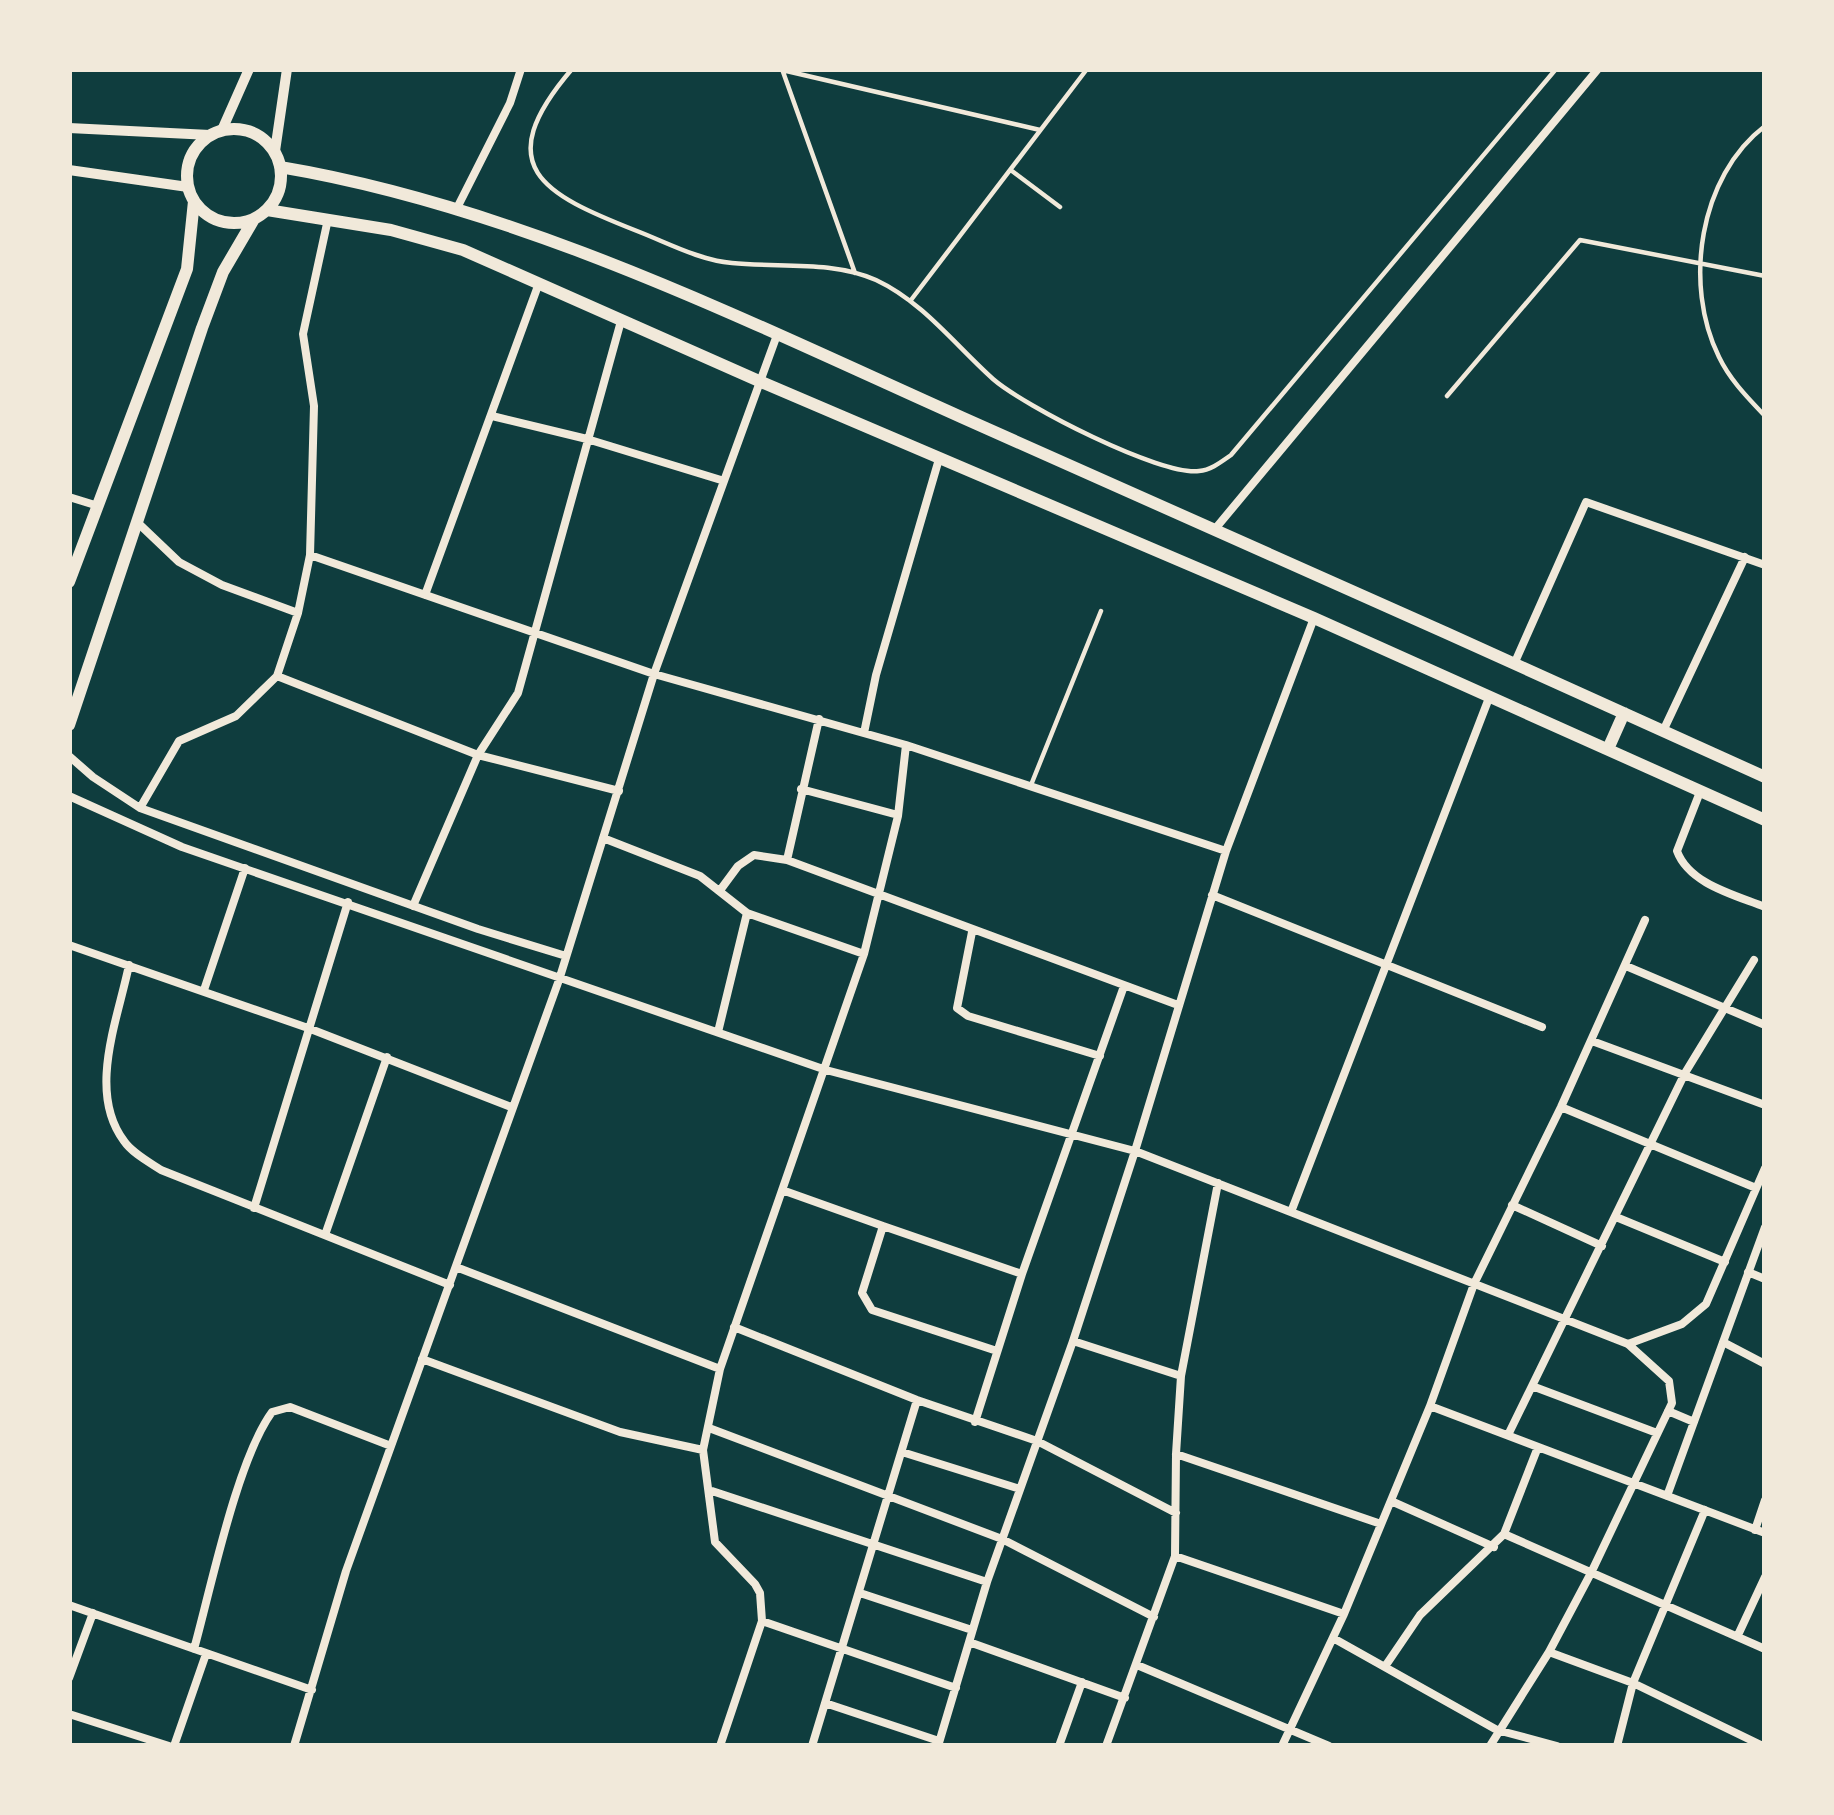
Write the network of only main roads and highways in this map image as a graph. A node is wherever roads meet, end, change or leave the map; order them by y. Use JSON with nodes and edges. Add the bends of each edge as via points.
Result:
{"nodes":[{"id":1,"x":280,"y":166,"type":"junction"},
{"id":2,"x":191,"y":194,"type":"junction"},
{"id":3,"x":267,"y":210,"type":"junction"},
{"id":4,"x":254,"y":219,"type":"junction"},
{"id":5,"x":69,"y":582,"type":"edge"},
{"id":6,"x":1624,"y":712,"type":"junction"},
{"id":7,"x":69,"y":725,"type":"edge"},
{"id":8,"x":1608,"y":749,"type":"junction"},
{"id":9,"x":1765,"y":777,"type":"edge"},
{"id":10,"x":1765,"y":820,"type":"edge"}],
"edges":[{"from":1,"to":2,"type":"main road","via":[[250,131],[216,133],[190,158]]},
{"from":1,"to":3,"type":"main road"},
{"from":1,"to":6,"type":"main road","via":[[458,208],[610,265]]},
{"from":2,"to":4,"type":"main road","via":[[214,219]]},
{"from":2,"to":5,"type":"main road","via":[[187,269]]},
{"from":3,"to":4,"type":"main road"},
{"from":3,"to":8,"type":"main road","via":[[463,250]]},
{"from":4,"to":7,"type":"main road","via":[[223,272]]},
{"from":6,"to":8,"type":"main road"},
{"from":6,"to":9,"type":"main road"},
{"from":8,"to":10,"type":"main road"}]}
